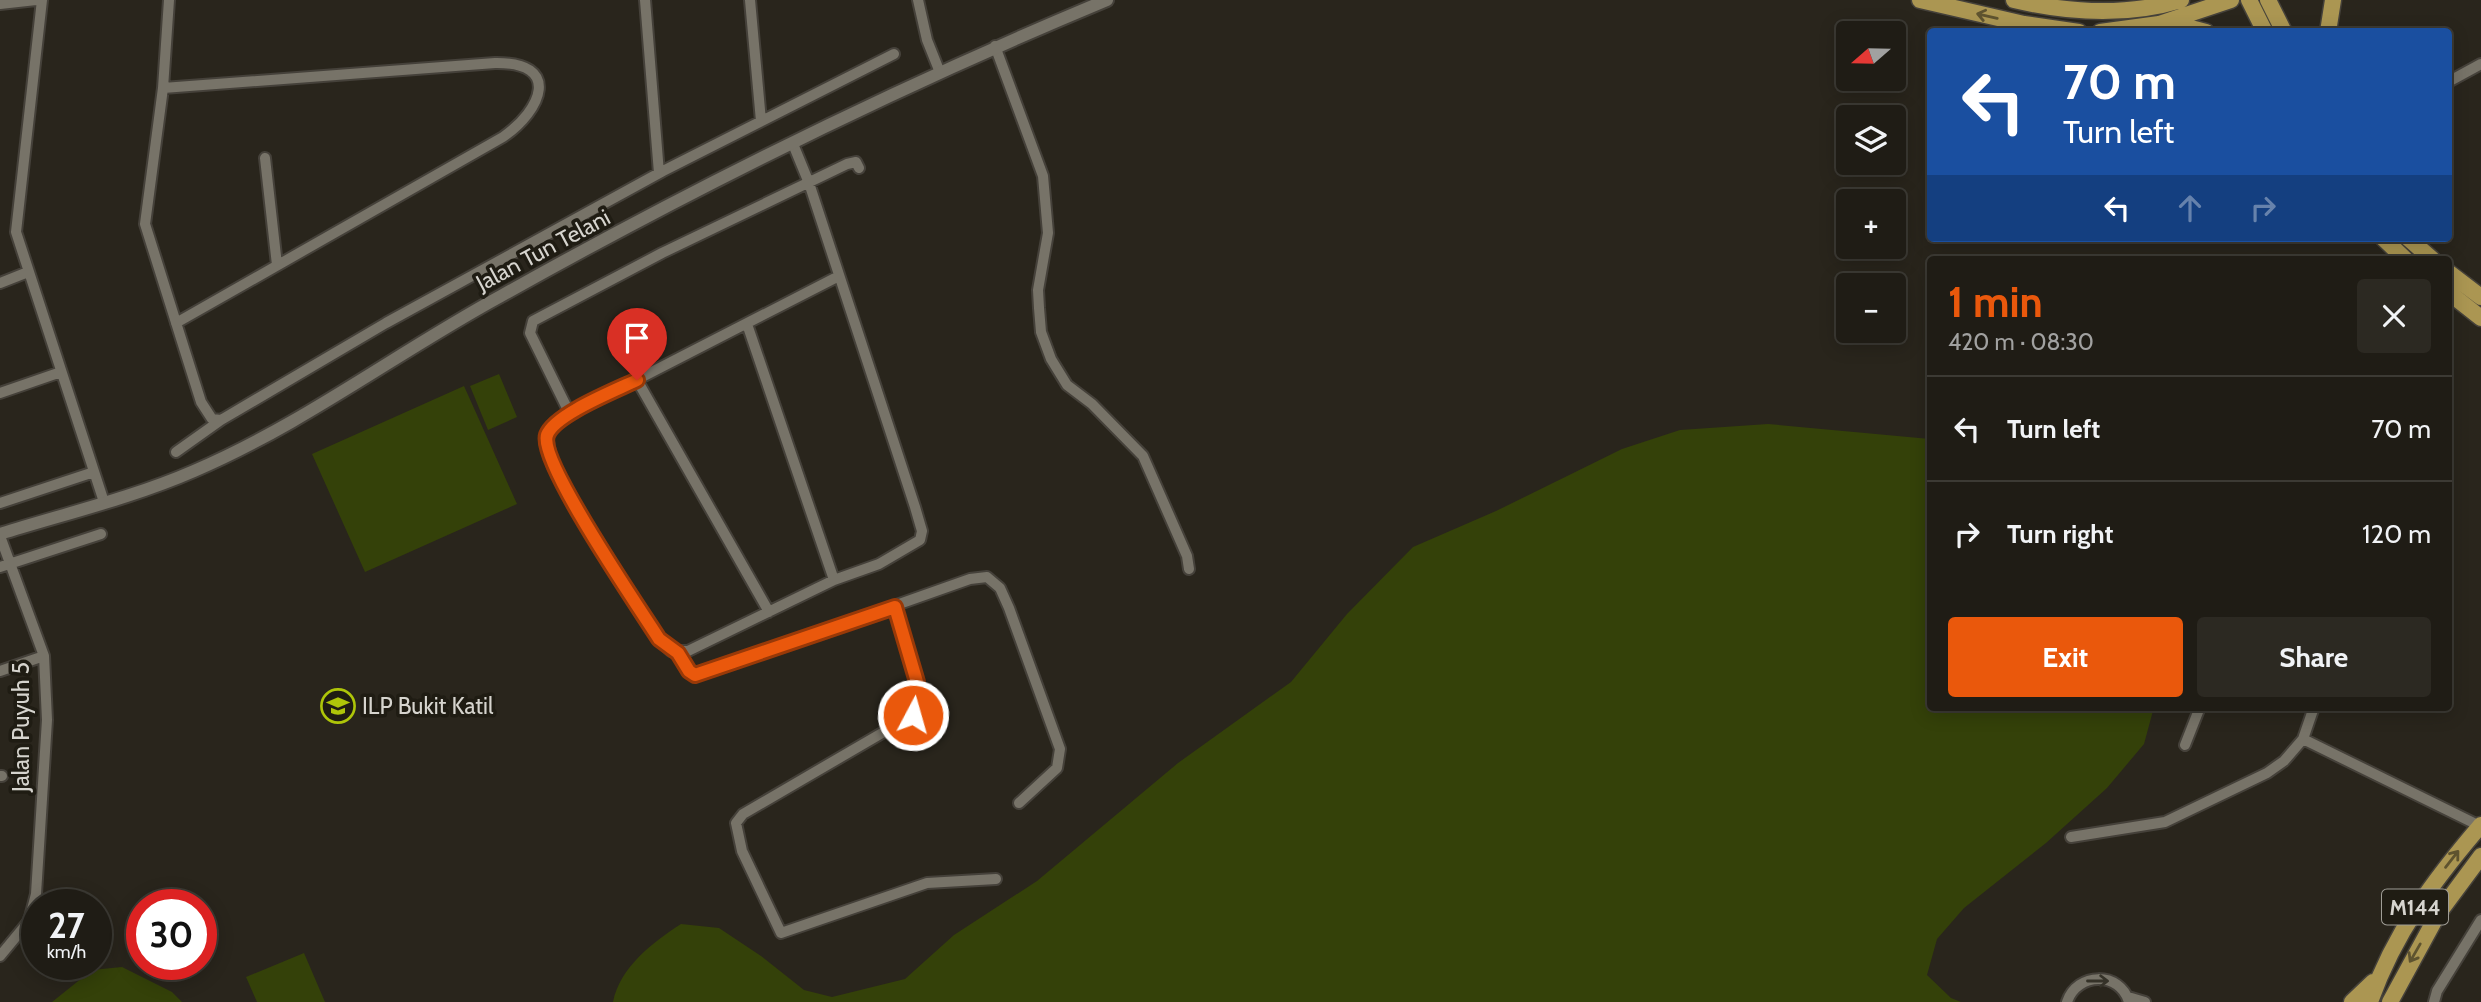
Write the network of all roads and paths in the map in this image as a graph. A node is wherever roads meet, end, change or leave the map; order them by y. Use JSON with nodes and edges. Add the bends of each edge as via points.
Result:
{"nodes":[{"id":1,"x":36,"y":0,"type":"edge"},
{"id":2,"x":41,"y":0,"type":"edge"},
{"id":3,"x":169,"y":0,"type":"edge"},
{"id":4,"x":645,"y":0,"type":"edge"},
{"id":5,"x":750,"y":0,"type":"edge"},
{"id":6,"x":919,"y":0,"type":"edge"},
{"id":7,"x":1107,"y":0,"type":"edge"},
{"id":8,"x":1920,"y":0,"type":"edge"},
{"id":9,"x":2014,"y":0,"type":"edge"},
{"id":10,"x":2165,"y":0,"type":"edge"},
{"id":11,"x":2181,"y":0,"type":"edge"},
{"id":12,"x":2231,"y":0,"type":"edge"},
{"id":13,"x":2249,"y":0,"type":"edge"},
{"id":14,"x":2269,"y":0,"type":"edge"},
{"id":15,"x":2282,"y":0,"type":"edge"},
{"id":16,"x":2333,"y":0,"type":"edge"},
{"id":17,"x":0,"y":4,"type":"edge"},
{"id":18,"x":2140,"y":8,"type":"junction"},
{"id":19,"x":2052,"y":28,"type":"edge"},
{"id":20,"x":2130,"y":28,"type":"edge"},
{"id":21,"x":2262,"y":28,"type":"edge"},
{"id":22,"x":2282,"y":28,"type":"edge"},
{"id":23,"x":2284,"y":28,"type":"edge"},
{"id":24,"x":2329,"y":28,"type":"edge"},
{"id":25,"x":995,"y":46,"type":"junction"},
{"id":26,"x":894,"y":54,"type":"dead end"},
{"id":27,"x":2481,"y":64,"type":"edge"},
{"id":28,"x":939,"y":71,"type":"junction"},
{"id":29,"x":2452,"y":80,"type":"edge"},
{"id":30,"x":163,"y":88,"type":"junction"},
{"id":31,"x":761,"y":121,"type":"junction"},
{"id":32,"x":793,"y":144,"type":"junction"},
{"id":33,"x":265,"y":158,"type":"dead end"},
{"id":34,"x":859,"y":168,"type":"dead end"},
{"id":35,"x":659,"y":173,"type":"junction"},
{"id":36,"x":809,"y":183,"type":"junction"},
{"id":37,"x":2387,"y":242,"type":"edge"},
{"id":38,"x":2413,"y":242,"type":"edge"},
{"id":39,"x":2403,"y":256,"type":"edge"},
{"id":40,"x":2429,"y":256,"type":"edge"},
{"id":41,"x":277,"y":265,"type":"junction"},
{"id":42,"x":28,"y":272,"type":"junction"},
{"id":43,"x":2452,"y":275,"type":"edge"},
{"id":44,"x":839,"y":276,"type":"junction"},
{"id":45,"x":0,"y":283,"type":"edge"},
{"id":46,"x":2452,"y":295,"type":"edge"},
{"id":47,"x":2481,"y":297,"type":"edge"},
{"id":48,"x":2481,"y":318,"type":"edge"},
{"id":49,"x":176,"y":323,"type":"junction"},
{"id":50,"x":747,"y":324,"type":"junction"},
{"id":51,"x":61,"y":372,"type":"junction"},
{"id":52,"x":637,"y":380,"type":"junction"},
{"id":53,"x":0,"y":393,"type":"edge"},
{"id":54,"x":570,"y":414,"type":"junction"},
{"id":55,"x":221,"y":420,"type":"junction"},
{"id":56,"x":176,"y":452,"type":"dead end"},
{"id":57,"x":94,"y":471,"type":"junction"},
{"id":58,"x":104,"y":502,"type":"junction"},
{"id":59,"x":0,"y":503,"type":"edge"},
{"id":60,"x":101,"y":534,"type":"dead end"},
{"id":61,"x":0,"y":535,"type":"edge"},
{"id":62,"x":5,"y":565,"type":"edge"},
{"id":63,"x":1189,"y":569,"type":"dead end"},
{"id":64,"x":834,"y":580,"type":"junction"},
{"id":65,"x":895,"y":607,"type":"junction"},
{"id":66,"x":769,"y":612,"type":"junction"},
{"id":67,"x":678,"y":653,"type":"junction"},
{"id":68,"x":44,"y":656,"type":"junction"},
{"id":69,"x":0,"y":671,"type":"edge"},
{"id":70,"x":2198,"y":711,"type":"edge"},
{"id":71,"x":2313,"y":711,"type":"edge"},
{"id":72,"x":2303,"y":738,"type":"junction"},
{"id":73,"x":2185,"y":745,"type":"dead end"},
{"id":74,"x":1019,"y":803,"type":"dead end"},
{"id":75,"x":2480,"y":826,"type":"edge"},
{"id":76,"x":2071,"y":836,"type":"dead end"},
{"id":77,"x":2481,"y":856,"type":"edge"},
{"id":78,"x":996,"y":879,"type":"dead end"},
{"id":79,"x":2481,"y":920,"type":"edge"},
{"id":80,"x":0,"y":956,"type":"edge"},
{"id":81,"x":2384,"y":963,"type":"junction"},
{"id":82,"x":2129,"y":1000,"type":"edge"},
{"id":83,"x":2067,"y":1002,"type":"edge"},
{"id":84,"x":2145,"y":1002,"type":"edge"},
{"id":85,"x":2352,"y":1002,"type":"edge"},
{"id":86,"x":2370,"y":1002,"type":"edge"},
{"id":87,"x":2390,"y":1002,"type":"edge"},
{"id":88,"x":2434,"y":1002,"type":"edge"}],
"edges":[{"from":1,"to":17,"type":"street"},
{"from":2,"to":42,"type":"street","via":[[16,223]]},
{"from":3,"to":30,"type":"street"},
{"from":4,"to":35,"type":"street"},
{"from":5,"to":31,"type":"street"},
{"from":6,"to":28,"type":"street"},
{"from":7,"to":25,"type":"street","name":"Jalan Tun Telani"},
{"from":19,"to":8,"type":"main road","one_way":true},
{"from":9,"to":18,"type":"main road","via":[[2089,12]]},
{"from":10,"to":18,"type":"main road"},
{"from":11,"to":18,"type":"main road"},
{"from":12,"to":20,"type":"main road","via":[[2159,24]]},
{"from":13,"to":21,"type":"main road"},
{"from":14,"to":22,"type":"main road"},
{"from":15,"to":23,"type":"main road"},
{"from":16,"to":24,"type":"main road"},
{"from":25,"to":28,"type":"street","name":"Jalan Tun Telani"},
{"from":25,"to":63,"type":"street","via":[[1043,176],[1047,240],[1038,308],[1051,359],[1067,385],[1143,456]]},
{"from":26,"to":31,"type":"street"},
{"from":27,"to":29,"type":"street"},
{"from":28,"to":32,"type":"street","name":"Jalan Tun Telani"},
{"from":30,"to":41,"type":"street","via":[[495,63],[534,70],[536,102],[517,128]]},
{"from":30,"to":49,"type":"street","via":[[145,224]]},
{"from":31,"to":35,"type":"street"},
{"from":32,"to":36,"type":"street"},
{"from":32,"to":58,"type":"street","name":"Jalan Tun Telani","via":[[499,296],[214,462]]},
{"from":33,"to":41,"type":"street"},
{"from":34,"to":36,"type":"street","via":[[854,162]]},
{"from":35,"to":55,"type":"street"},
{"from":36,"to":44,"type":"street"},
{"from":36,"to":54,"type":"street","via":[[533,321],[530,333]]},
{"from":37,"to":39,"type":"main road"},
{"from":38,"to":40,"type":"main road"},
{"from":41,"to":49,"type":"street"},
{"from":42,"to":45,"type":"street"},
{"from":42,"to":51,"type":"street"},
{"from":43,"to":47,"type":"main road"},
{"from":44,"to":50,"type":"street"},
{"from":44,"to":64,"type":"street","via":[[922,531],[914,546]]},
{"from":46,"to":48,"type":"main road"},
{"from":49,"to":55,"type":"street","via":[[206,413]]},
{"from":50,"to":52,"type":"street"},
{"from":50,"to":64,"type":"street"},
{"from":51,"to":53,"type":"street"},
{"from":51,"to":57,"type":"street"},
{"from":52,"to":54,"type":"street"},
{"from":52,"to":66,"type":"street"},
{"from":54,"to":67,"type":"street","via":[[547,436],[552,464],[659,639]]},
{"from":55,"to":56,"type":"street"},
{"from":57,"to":58,"type":"street"},
{"from":57,"to":59,"type":"street"},
{"from":58,"to":61,"type":"street","name":"Jalan Tun Telani"},
{"from":60,"to":62,"type":"street"},
{"from":61,"to":62,"type":"street","name":"Jalan Puyuh 5"},
{"from":62,"to":68,"type":"street","name":"Jalan Puyuh 5"},
{"from":64,"to":66,"type":"street"},
{"from":65,"to":67,"type":"street","via":[[701,674],[689,671]]},
{"from":65,"to":74,"type":"street","via":[[979,577],[987,577],[1000,588],[1060,750],[1057,768]]},
{"from":65,"to":78,"type":"street","via":[[917,682],[913,715],[743,814],[736,823],[742,851],[781,933],[928,883]]},
{"from":66,"to":67,"type":"street"},
{"from":68,"to":69,"type":"street"},
{"from":68,"to":80,"type":"street","name":"Jalan Puyuh 5","via":[[47,720],[36,894],[29,921]]},
{"from":70,"to":73,"type":"street"},
{"from":71,"to":72,"type":"street"},
{"from":72,"to":75,"type":"street"},
{"from":72,"to":76,"type":"street","via":[[2267,773],[2182,814],[2145,826]]},
{"from":81,"to":75,"type":"main road","number":"M144","one_way":true,"via":[[2419,901]]},
{"from":77,"to":87,"type":"main road","number":"M144","one_way":true,"via":[[2438,914]]},
{"from":79,"to":88,"type":"street"},
{"from":81,"to":85,"type":"main road","via":[[2369,987]]},
{"from":81,"to":86,"type":"main road","number":"M144"},
{"from":83,"to":82,"type":"street","one_way":true,"via":[[2074,989],[2092,979],[2112,981]]},
{"from":82,"to":84,"type":"street"}]}
